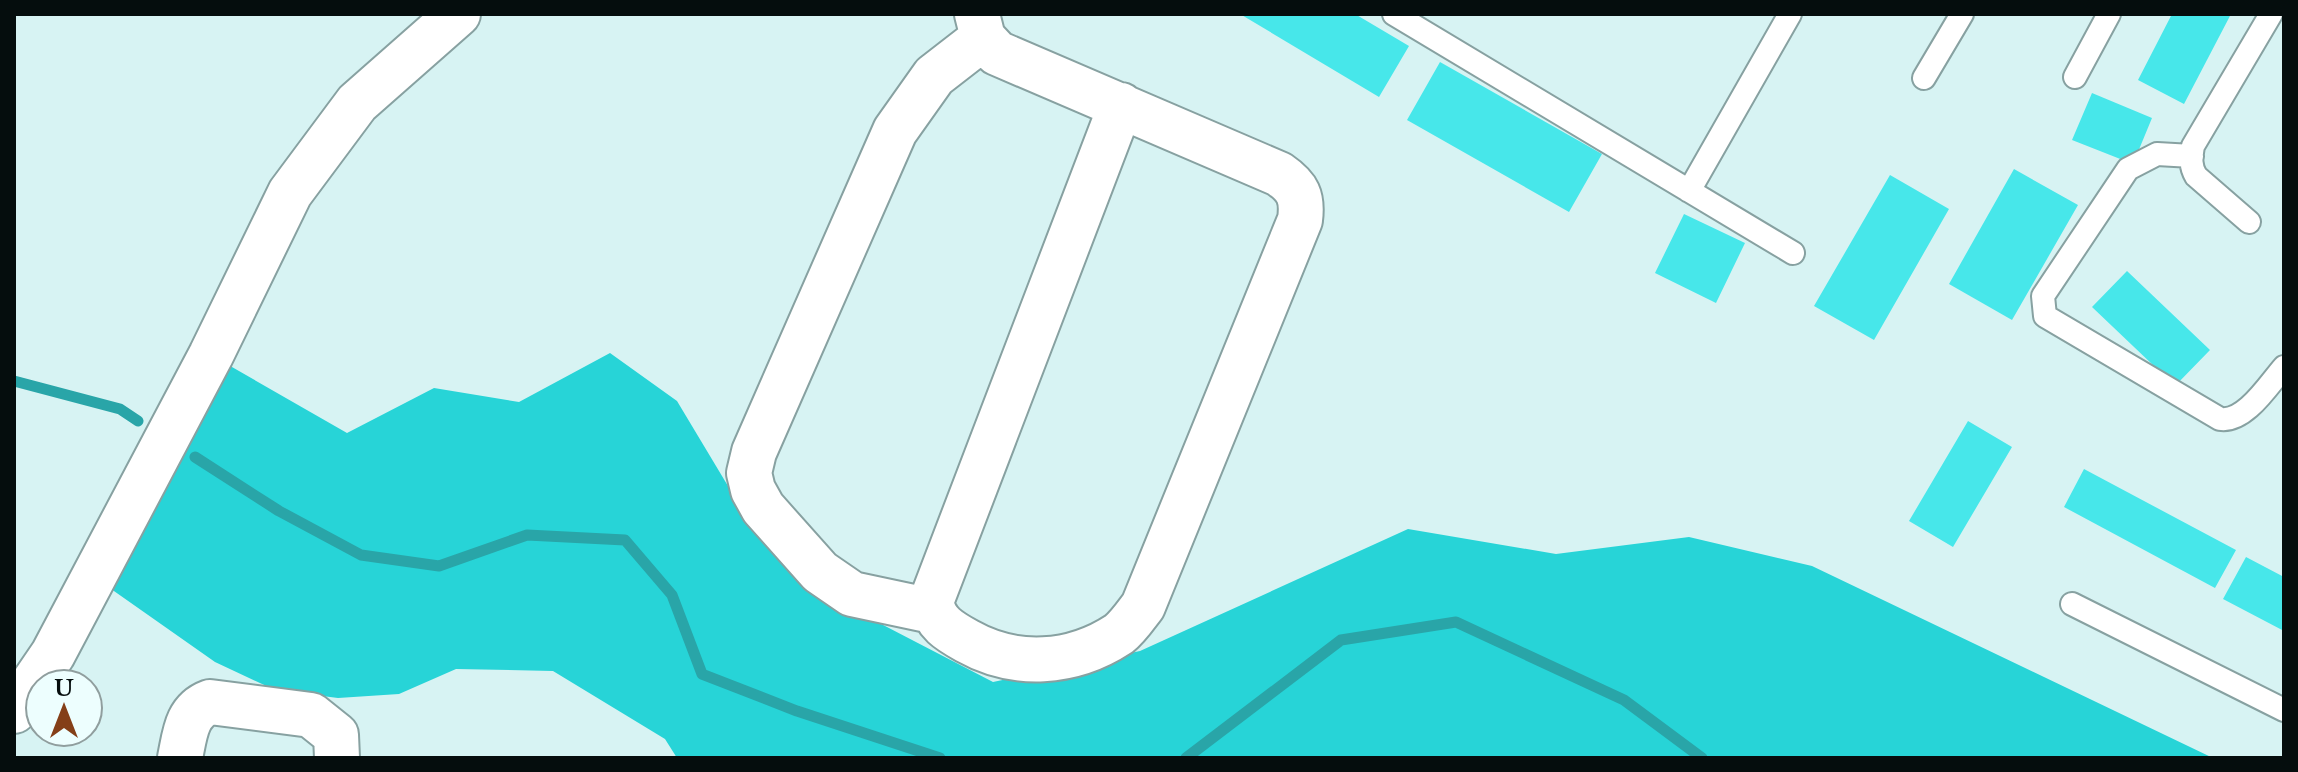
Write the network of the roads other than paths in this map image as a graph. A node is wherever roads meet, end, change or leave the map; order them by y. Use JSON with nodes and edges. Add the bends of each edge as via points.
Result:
{"nodes":[{"id":1,"x":458,"y":14,"type":"edge"},
{"id":2,"x":1394,"y":14,"type":"edge"},
{"id":3,"x":1790,"y":14,"type":"edge"},
{"id":4,"x":1962,"y":14,"type":"edge"},
{"id":5,"x":2109,"y":14,"type":"edge"},
{"id":6,"x":2271,"y":14,"type":"edge"},
{"id":7,"x":980,"y":26,"type":"edge"},
{"id":8,"x":2075,"y":77,"type":"dead end"},
{"id":9,"x":1924,"y":78,"type":"dead end"},
{"id":10,"x":1121,"y":105,"type":"junction"},
{"id":11,"x":2192,"y":156,"type":"junction"},
{"id":12,"x":1689,"y":191,"type":"junction"},
{"id":13,"x":2249,"y":222,"type":"dead end"},
{"id":14,"x":1793,"y":253,"type":"dead end"},
{"id":15,"x":2284,"y":367,"type":"edge"},
{"id":16,"x":2072,"y":604,"type":"dead end"},
{"id":17,"x":932,"y":611,"type":"junction"},
{"id":18,"x":2284,"y":710,"type":"edge"},
{"id":19,"x":14,"y":711,"type":"edge"},
{"id":20,"x":180,"y":758,"type":"edge"},
{"id":21,"x":337,"y":758,"type":"edge"}],
"edges":[{"from":1,"to":19,"type":"street","via":[[357,103],[290,193],[53,654]]},
{"from":2,"to":12,"type":"lane"},
{"from":3,"to":12,"type":"lane"},
{"from":4,"to":9,"type":"lane"},
{"from":5,"to":8,"type":"lane"},
{"from":6,"to":11,"type":"lane"},
{"from":7,"to":10,"type":"street","via":[[997,53]]},
{"from":7,"to":17,"type":"street","via":[[934,76],[895,131],[749,473],[763,508],[820,572],[852,594]]},
{"from":10,"to":17,"type":"street","via":[[931,602]]},
{"from":10,"to":17,"type":"street","via":[[1279,174],[1299,192],[1300,220],[1143,606],[1121,632],[1082,652],[1018,661],[994,655],[950,631]]},
{"from":11,"to":13,"type":"lane","via":[[2196,176]]},
{"from":11,"to":15,"type":"lane","via":[[2157,154],[2128,169],[2043,296],[2045,316],[2228,421]]},
{"from":12,"to":14,"type":"lane"},
{"from":16,"to":18,"type":"lane"},
{"from":20,"to":21,"type":"street","via":[[188,722],[197,707],[210,702],[311,715],[336,735]]}]}
